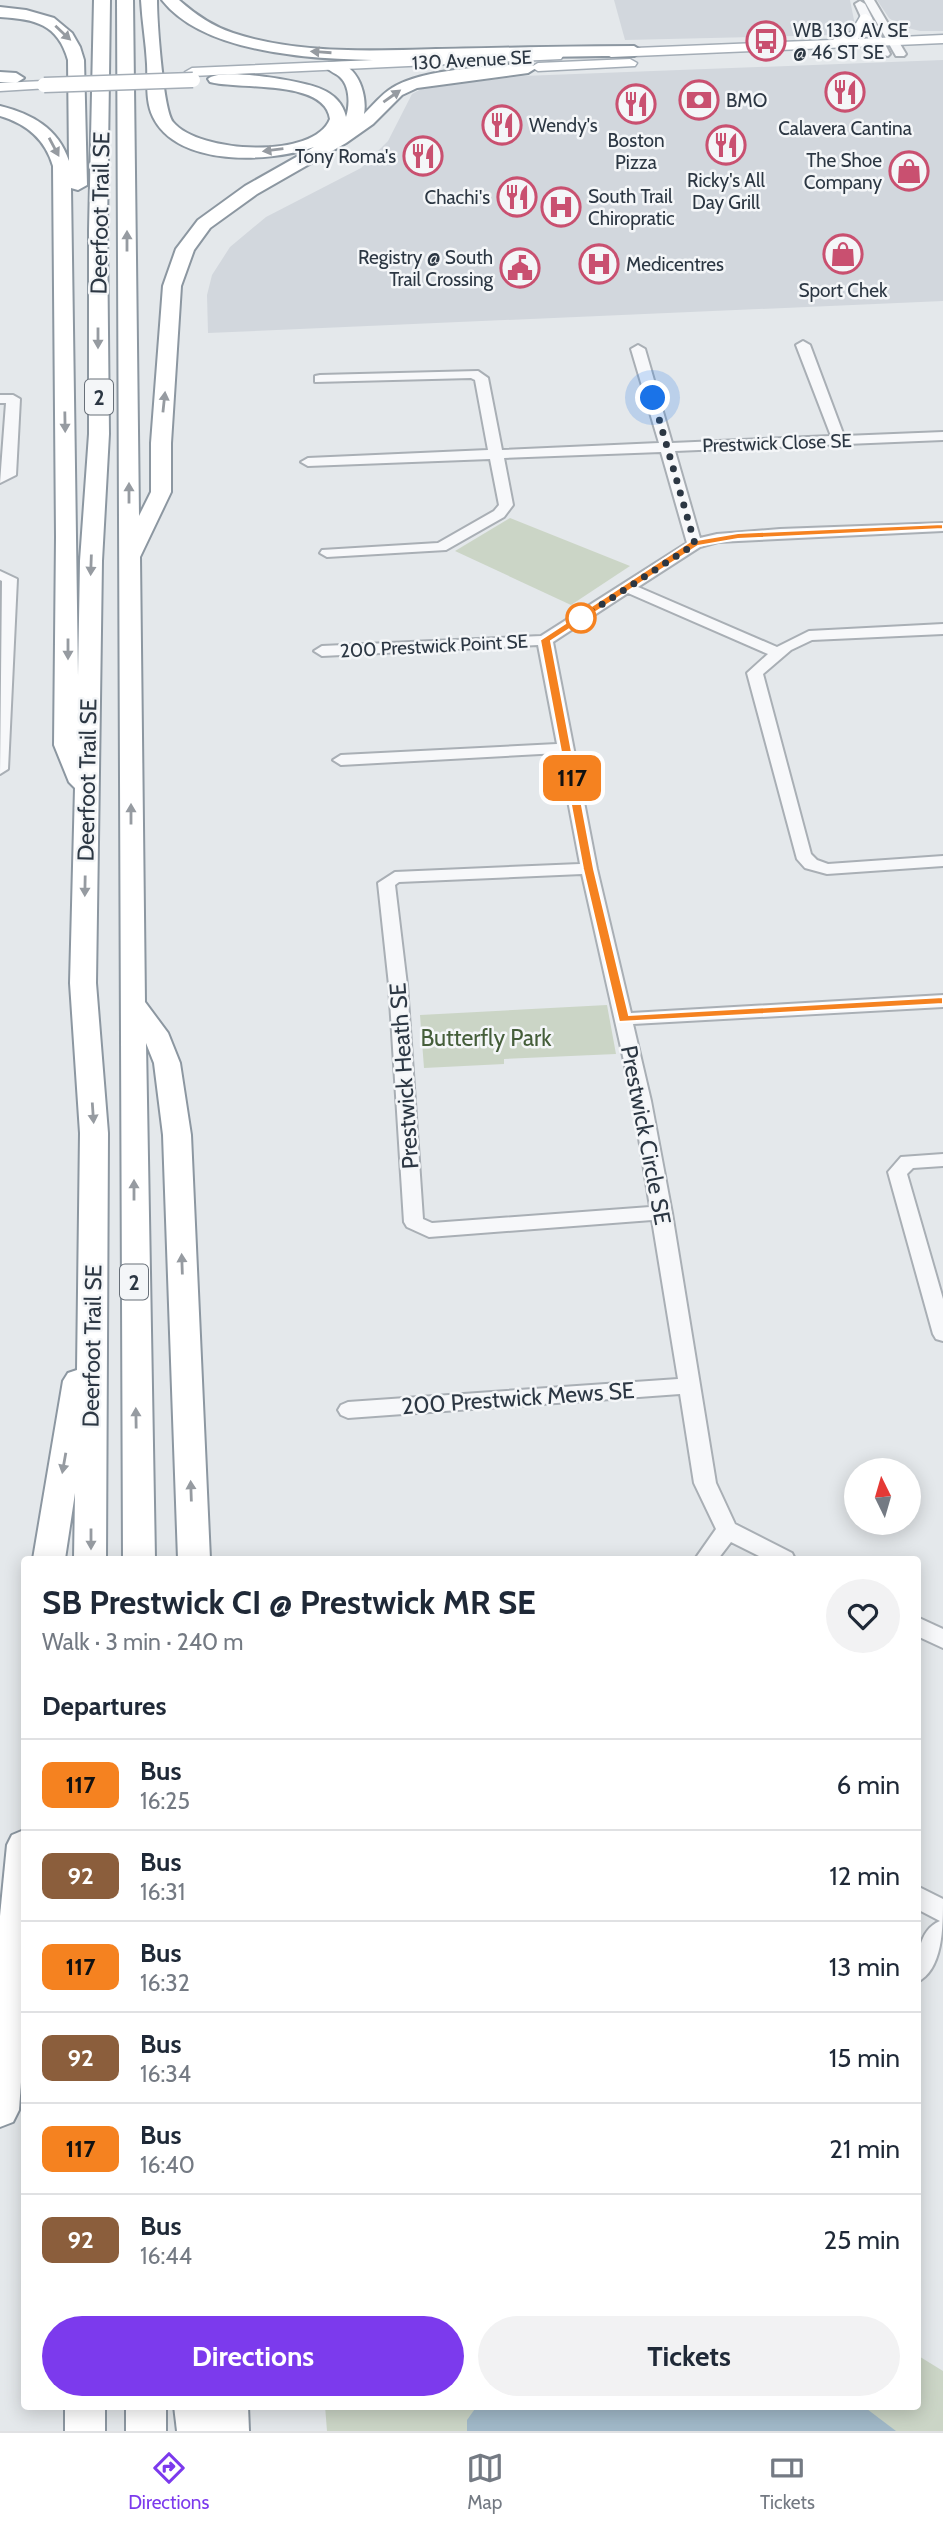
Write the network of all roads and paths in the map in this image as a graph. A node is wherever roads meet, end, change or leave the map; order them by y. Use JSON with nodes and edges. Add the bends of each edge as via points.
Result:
{"nodes":[{"id":1,"x":102,"y":0,"type":"edge"},
{"id":2,"x":125,"y":0,"type":"edge"},
{"id":3,"x":149,"y":0,"type":"edge"},
{"id":4,"x":170,"y":0,"type":"edge"},
{"id":5,"x":858,"y":0,"type":"edge"},
{"id":6,"x":869,"y":0,"type":"edge"},
{"id":7,"x":0,"y":12,"type":"edge"},
{"id":8,"x":866,"y":18,"type":"junction"},
{"id":9,"x":886,"y":26,"type":"junction"},
{"id":10,"x":943,"y":38,"type":"edge"},
{"id":11,"x":823,"y":44,"type":"junction"},
{"id":12,"x":887,"y":48,"type":"junction"},
{"id":13,"x":634,"y":51,"type":"junction"},
{"id":14,"x":943,"y":53,"type":"edge"},
{"id":15,"x":528,"y":68,"type":"junction"},
{"id":16,"x":341,"y":71,"type":"junction"},
{"id":17,"x":392,"y":72,"type":"junction"},
{"id":18,"x":192,"y":76,"type":"junction"},
{"id":19,"x":5,"y":78,"type":"edge"},
{"id":20,"x":216,"y":79,"type":"junction"},
{"id":21,"x":44,"y":81,"type":"junction"},
{"id":22,"x":0,"y":86,"type":"edge"},
{"id":23,"x":0,"y":111,"type":"edge"},
{"id":24,"x":340,"y":139,"type":"junction"},
{"id":25,"x":87,"y":217,"type":"junction"},
{"id":26,"x":803,"y":345,"type":"dead end"},
{"id":27,"x":638,"y":349,"type":"dead end"},
{"id":28,"x":320,"y":379,"type":"dead end"},
{"id":29,"x":0,"y":399,"type":"edge"},
{"id":30,"x":943,"y":436,"type":"edge"},
{"id":31,"x":839,"y":440,"type":"junction"},
{"id":32,"x":668,"y":447,"type":"junction"},
{"id":33,"x":496,"y":454,"type":"junction"},
{"id":34,"x":309,"y":462,"type":"dead end"},
{"id":35,"x":0,"y":479,"type":"edge"},
{"id":36,"x":943,"y":527,"type":"edge"},
{"id":37,"x":695,"y":544,"type":"junction"},
{"id":38,"x":327,"y":553,"type":"dead end"},
{"id":39,"x":129,"y":561,"type":"junction"},
{"id":40,"x":0,"y":575,"type":"edge"},
{"id":41,"x":629,"y":588,"type":"junction"},
{"id":42,"x":943,"y":629,"type":"edge"},
{"id":43,"x":545,"y":640,"type":"junction"},
{"id":44,"x":322,"y":651,"type":"dead end"},
{"id":45,"x":778,"y":653,"type":"junction"},
{"id":46,"x":566,"y":748,"type":"junction"},
{"id":47,"x":341,"y":760,"type":"dead end"},
{"id":48,"x":0,"y":769,"type":"edge"},
{"id":49,"x":86,"y":793,"type":"junction"},
{"id":50,"x":943,"y":861,"type":"edge"},
{"id":51,"x":589,"y":869,"type":"junction"},
{"id":52,"x":943,"y":1001,"type":"edge"},
{"id":53,"x":134,"y":1005,"type":"junction"},
{"id":54,"x":624,"y":1020,"type":"junction"},
{"id":55,"x":943,"y":1160,"type":"edge"},
{"id":56,"x":662,"y":1213,"type":"junction"},
{"id":57,"x":93,"y":1299,"type":"junction"},
{"id":58,"x":943,"y":1334,"type":"edge"},
{"id":59,"x":687,"y":1386,"type":"junction"},
{"id":60,"x":348,"y":1410,"type":"dead end"},
{"id":61,"x":727,"y":1530,"type":"junction"},
{"id":62,"x":50,"y":1556,"type":"edge"},
{"id":63,"x":90,"y":1556,"type":"edge"},
{"id":64,"x":139,"y":1556,"type":"edge"},
{"id":65,"x":194,"y":1556,"type":"edge"},
{"id":66,"x":708,"y":1556,"type":"edge"},
{"id":67,"x":778,"y":1556,"type":"edge"},
{"id":68,"x":921,"y":1628,"type":"edge"},
{"id":69,"x":943,"y":1639,"type":"edge"},
{"id":70,"x":21,"y":1878,"type":"edge"},
{"id":71,"x":921,"y":1898,"type":"edge"},
{"id":72,"x":943,"y":1912,"type":"edge"},
{"id":73,"x":943,"y":1931,"type":"edge"},
{"id":74,"x":921,"y":1965,"type":"edge"},
{"id":75,"x":0,"y":2110,"type":"edge"},
{"id":76,"x":85,"y":2410,"type":"edge"},
{"id":77,"x":146,"y":2410,"type":"edge"},
{"id":78,"x":194,"y":2410,"type":"edge"},
{"id":79,"x":228,"y":2410,"type":"edge"},
{"id":80,"x":85,"y":2431,"type":"edge"},
{"id":81,"x":146,"y":2431,"type":"edge"},
{"id":82,"x":197,"y":2431,"type":"edge"},
{"id":83,"x":229,"y":2431,"type":"edge"}],
"edges":[{"from":1,"to":25,"type":"highway","name":"Deerfoot Trail SE","number":"2","via":[[101,157]]},
{"from":39,"to":2,"type":"highway","name":"Deerfoot Trail SE","number":"2","one_way":true},
{"from":20,"to":3,"type":"highway","one_way":true,"via":[[306,89],[332,102],[338,121],[317,140],[272,151],[218,150],[182,138],[167,127],[156,108]]},
{"from":13,"to":4,"type":"highway","one_way":true,"via":[[407,54],[293,49],[217,31],[196,22]]},
{"from":5,"to":8,"type":"street"},
{"from":6,"to":9,"type":"street"},
{"from":7,"to":25,"type":"highway","one_way":true,"via":[[50,22],[71,41]]},
{"from":8,"to":11,"type":"main road","via":[[856,35]]},
{"from":8,"to":12,"type":"street"},
{"from":9,"to":10,"type":"main road"},
{"from":9,"to":12,"type":"street"},
{"from":10,"to":12,"type":"main road","name":"130 Avenue SE"},
{"from":11,"to":12,"type":"main road","name":"130 Avenue SE"},
{"from":11,"to":13,"type":"main road","name":"130 Avenue SE"},
{"from":12,"to":14,"type":"main road","name":"130 Avenue SE"},
{"from":12,"to":15,"type":"main road","name":"130 Avenue SE"},
{"from":12,"to":17,"type":"main road","via":[[533,61]]},
{"from":13,"to":16,"type":"main road","name":"130 Avenue SE"},
{"from":15,"to":17,"type":"main road","name":"130 Avenue SE"},
{"from":24,"to":15,"type":"highway","one_way":true,"via":[[367,120],[386,98],[412,84]]},
{"from":16,"to":17,"type":"main road","name":"130 Avenue SE"},
{"from":16,"to":18,"type":"main road","name":"130 Avenue SE"},
{"from":16,"to":20,"type":"main road","name":"130 Avenue SE"},
{"from":16,"to":24,"type":"highway","via":[[358,107],[357,116]]},
{"from":18,"to":20,"type":"main road","name":"130 Avenue SE"},
{"from":18,"to":21,"type":"main road","name":"130 Avenue SE","bridge":true},
{"from":19,"to":21,"type":"main road","name":"130 Avenue SE"},
{"from":21,"to":22,"type":"main road","name":"130 Avenue SE"},
{"from":23,"to":49,"type":"highway","one_way":true,"via":[[46,133],[62,166],[66,745]]},
{"from":39,"to":24,"type":"highway","one_way":true,"via":[[161,492],[172,286],[185,250],[217,212]]},
{"from":25,"to":49,"type":"highway","name":"Deerfoot Trail SE","number":"2","one_way":true,"via":[[99,434]]},
{"from":26,"to":31,"type":"street"},
{"from":27,"to":32,"type":"street"},
{"from":28,"to":33,"type":"street","via":[[473,373],[481,378]]},
{"from":29,"to":35,"type":"street","via":[[12,399],[9,475]]},
{"from":30,"to":31,"type":"street","name":"Prestwick Close SE"},
{"from":31,"to":32,"type":"street","name":"Prestwick Close SE"},
{"from":32,"to":33,"type":"street"},
{"from":32,"to":37,"type":"street","name":"Prestwick Close SE"},
{"from":33,"to":34,"type":"street"},
{"from":33,"to":38,"type":"street","via":[[506,505],[499,514],[442,547]]},
{"from":36,"to":37,"type":"street","via":[[780,533]]},
{"from":37,"to":41,"type":"street"},
{"from":53,"to":39,"type":"highway","name":"Deerfoot Trail SE","number":"2","one_way":true},
{"from":40,"to":48,"type":"street","via":[[10,579]]},
{"from":41,"to":43,"type":"street"},
{"from":41,"to":45,"type":"street"},
{"from":42,"to":45,"type":"street","via":[[809,636]]},
{"from":43,"to":44,"type":"street","name":"200 Prestwick Point SE"},
{"from":43,"to":46,"type":"street","name":"Prestwick Circle SE"},
{"from":45,"to":50,"type":"street","via":[[755,673],[803,855],[811,864],[827,869]]},
{"from":46,"to":47,"type":"street"},
{"from":46,"to":51,"type":"street","name":"Prestwick Circle SE"},
{"from":49,"to":57,"type":"highway","name":"Deerfoot Trail SE","number":"2","one_way":true,"via":[[83,983],[94,1133]]},
{"from":51,"to":54,"type":"street","name":"Prestwick Circle SE"},
{"from":51,"to":56,"type":"street","name":"Prestwick Heath SE","via":[[395,877],[386,883],[398,985],[414,1222],[429,1230]]},
{"from":52,"to":54,"type":"street"},
{"from":64,"to":53,"type":"highway","name":"Deerfoot Trail SE","number":"2","one_way":true},
{"from":65,"to":53,"type":"highway","one_way":true,"via":[[177,1135],[167,1063],[155,1033]]},
{"from":54,"to":56,"type":"street","name":"Prestwick Circle SE"},
{"from":55,"to":58,"type":"street","via":[[908,1163],[897,1172]]},
{"from":56,"to":59,"type":"street","name":"Prestwick Circle SE"},
{"from":57,"to":62,"type":"highway","one_way":true},
{"from":57,"to":63,"type":"highway","name":"Deerfoot Trail SE","number":"2","one_way":true},
{"from":59,"to":60,"type":"street","name":"200 Prestwick Mews SE"},
{"from":59,"to":61,"type":"street","name":"Prestwick Circle SE","via":[[705,1483]]},
{"from":61,"to":66,"type":"street"},
{"from":61,"to":67,"type":"street"},
{"from":68,"to":69,"type":"street"},
{"from":70,"to":75,"type":"highway"},
{"from":71,"to":72,"type":"street"},
{"from":73,"to":74,"type":"street"},
{"from":76,"to":80,"type":"highway"},
{"from":77,"to":81,"type":"highway"},
{"from":78,"to":82,"type":"highway"},
{"from":79,"to":83,"type":"highway"}]}
